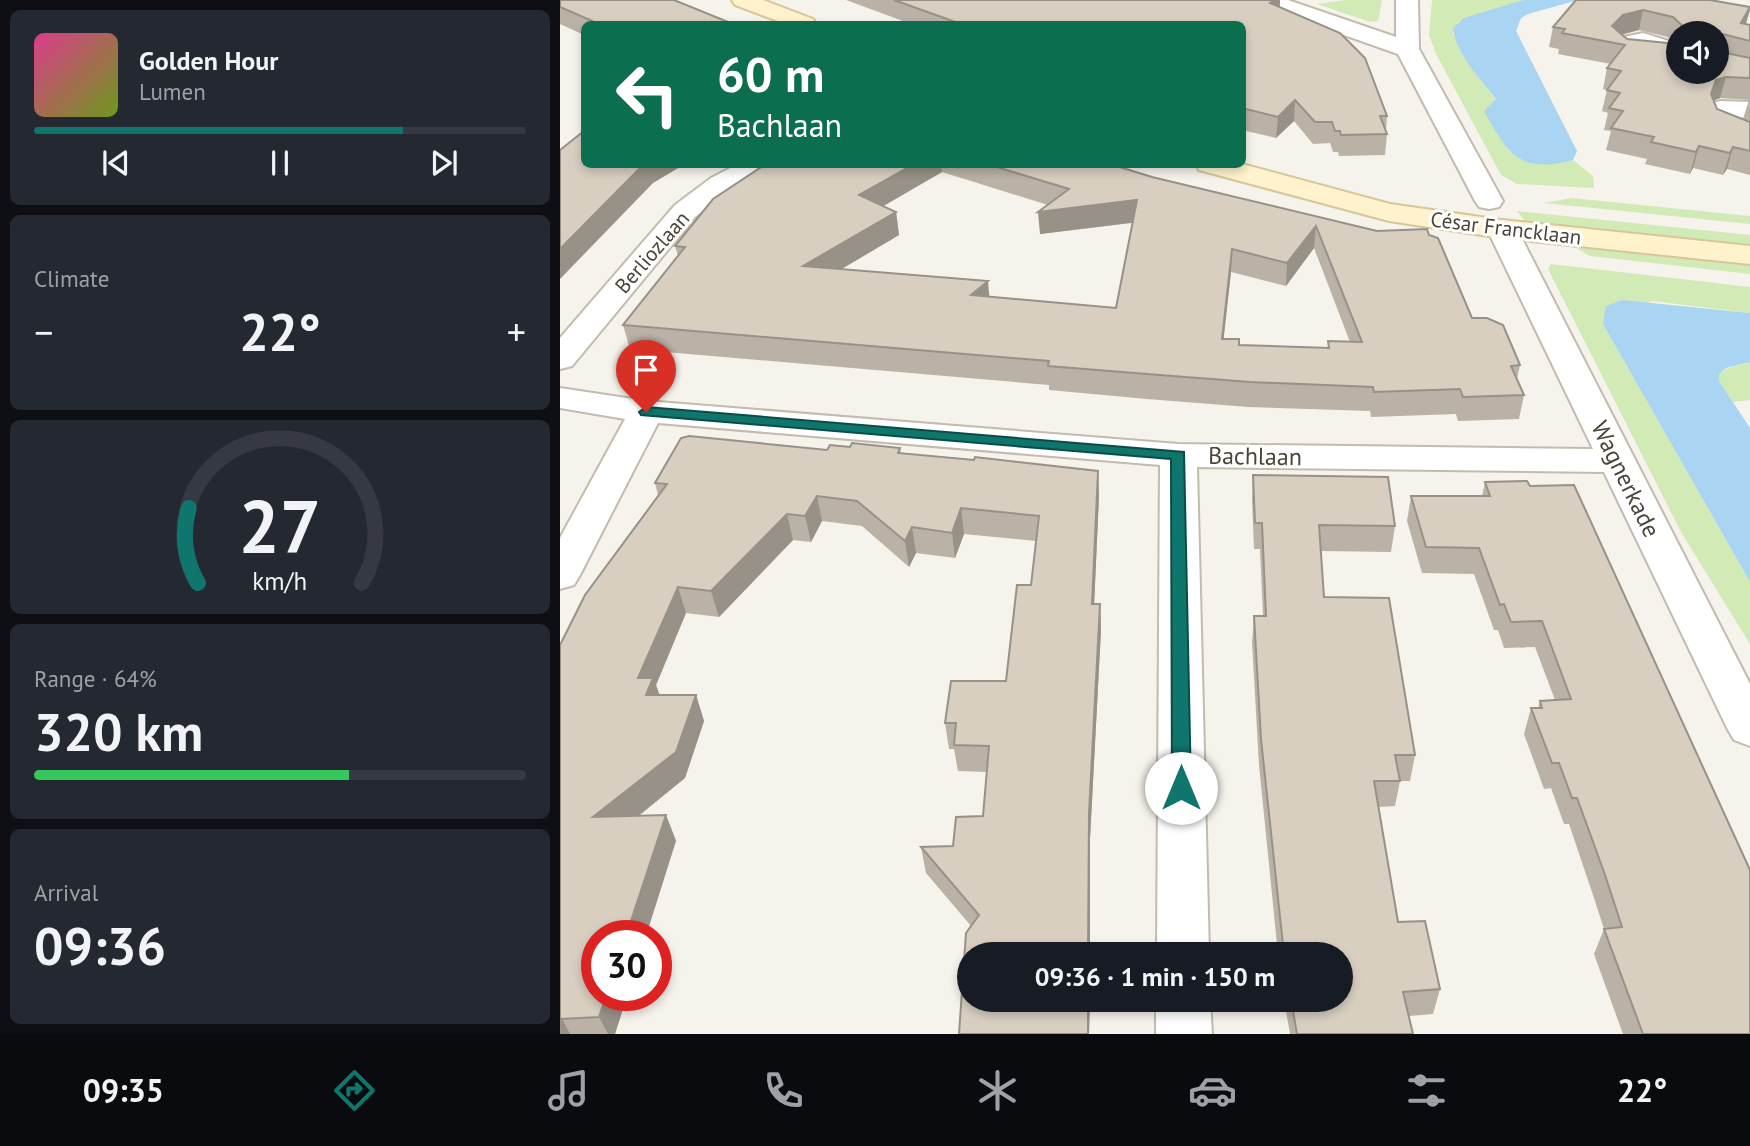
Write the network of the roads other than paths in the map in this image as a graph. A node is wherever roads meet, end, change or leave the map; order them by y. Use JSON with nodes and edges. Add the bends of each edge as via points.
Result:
{"nodes":[{"id":1,"x":743,"y":0,"type":"edge"},
{"id":2,"x":1268,"y":0,"type":"edge"},
{"id":3,"x":1275,"y":0,"type":"edge"},
{"id":4,"x":1407,"y":0,"type":"edge"},
{"id":5,"x":797,"y":21,"type":"edge"},
{"id":6,"x":1407,"y":48,"type":"junction"},
{"id":7,"x":1750,"y":110,"type":"edge"},
{"id":8,"x":1750,"y":138,"type":"edge"},
{"id":9,"x":752,"y":168,"type":"edge"},
{"id":10,"x":1224,"y":168,"type":"edge"},
{"id":11,"x":1496,"y":215,"type":"junction"},
{"id":12,"x":1750,"y":229,"type":"edge"},
{"id":13,"x":1750,"y":255,"type":"edge"},
{"id":14,"x":560,"y":359,"type":"edge"},
{"id":15,"x":560,"y":398,"type":"edge"},
{"id":16,"x":646,"y":412,"type":"junction"},
{"id":17,"x":1178,"y":455,"type":"junction"},
{"id":18,"x":1617,"y":461,"type":"junction"},
{"id":19,"x":560,"y":575,"type":"edge"},
{"id":20,"x":1750,"y":728,"type":"edge"},
{"id":21,"x":1183,"y":942,"type":"edge"},
{"id":22,"x":1183,"y":1012,"type":"edge"},
{"id":23,"x":1184,"y":1034,"type":"edge"}],
"edges":[{"from":1,"to":5,"type":"main road"},
{"from":2,"to":3,"type":"street"},
{"from":2,"to":6,"type":"street"},
{"from":4,"to":6,"type":"street","name":"Wagnerkade"},
{"from":6,"to":11,"type":"street","name":"Wagnerkade"},
{"from":7,"to":8,"type":"street","via":[[1720,109],[1721,123]]},
{"from":9,"to":14,"type":"street","name":"Berliozlaan","via":[[685,211]]},
{"from":10,"to":11,"type":"main road","name":"César Francklaan","via":[[1390,212]]},
{"from":11,"to":12,"type":"main road","name":"César Francklaan"},
{"from":11,"to":13,"type":"main road","name":"César Francklaan"},
{"from":11,"to":18,"type":"street","name":"Wagnerkade"},
{"from":15,"to":16,"type":"street","name":"Bachlaan"},
{"from":16,"to":17,"type":"street","name":"Bachlaan"},
{"from":16,"to":19,"type":"street"},
{"from":17,"to":18,"type":"street","name":"Bachlaan"},
{"from":17,"to":21,"type":"street"},
{"from":18,"to":20,"type":"street","name":"Wagnerkade"},
{"from":22,"to":23,"type":"street"}]}
